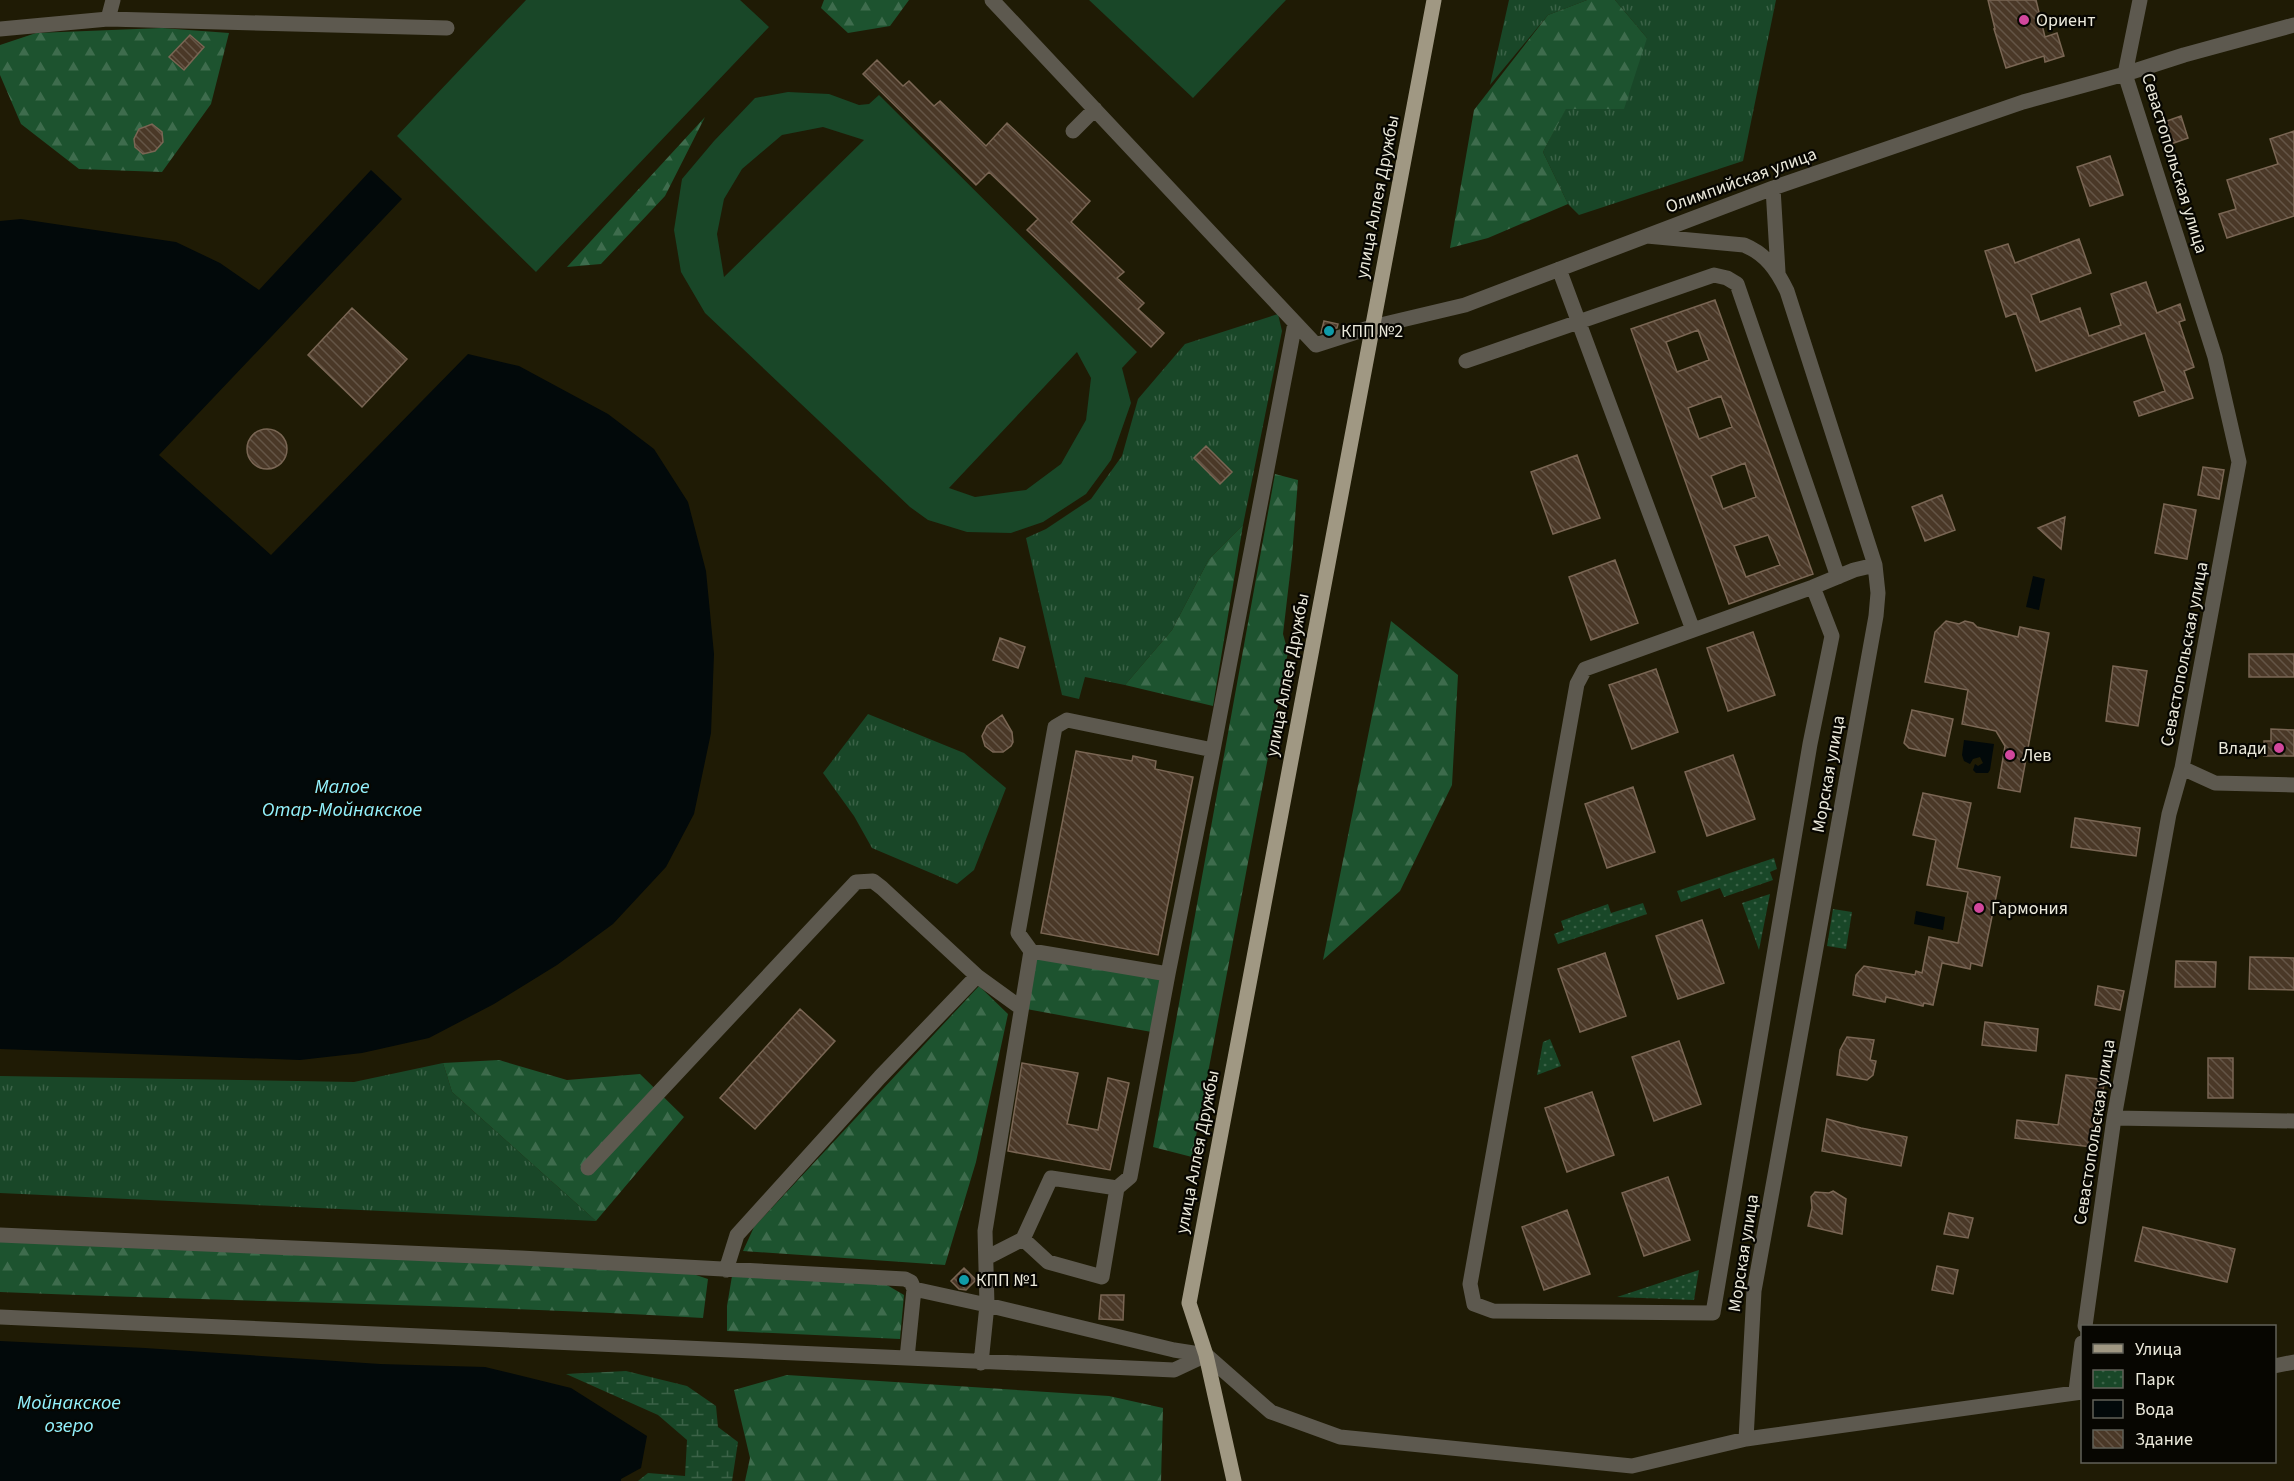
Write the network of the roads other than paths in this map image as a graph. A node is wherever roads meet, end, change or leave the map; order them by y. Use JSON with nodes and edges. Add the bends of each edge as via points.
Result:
{"nodes":[{"id":1,"x":113,"y":0,"type":"edge"},
{"id":2,"x":992,"y":0,"type":"edge"},
{"id":3,"x":1434,"y":0,"type":"edge"},
{"id":4,"x":2140,"y":0,"type":"edge"},
{"id":5,"x":108,"y":20,"type":"junction"},
{"id":6,"x":2294,"y":25,"type":"edge"},
{"id":7,"x":447,"y":28,"type":"dead end"},
{"id":8,"x":0,"y":29,"type":"edge"},
{"id":9,"x":2125,"y":74,"type":"junction"},
{"id":10,"x":1095,"y":109,"type":"junction"},
{"id":11,"x":1073,"y":131,"type":"dead end"},
{"id":12,"x":1773,"y":188,"type":"junction"},
{"id":13,"x":1644,"y":236,"type":"junction"},
{"id":14,"x":1559,"y":269,"type":"junction"},
{"id":15,"x":1778,"y":272,"type":"junction"},
{"id":16,"x":1580,"y":321,"type":"junction"},
{"id":17,"x":1295,"y":323,"type":"junction"},
{"id":18,"x":1372,"y":327,"type":"junction"},
{"id":19,"x":1466,"y":361,"type":"dead end"},
{"id":20,"x":1875,"y":565,"type":"junction"},
{"id":21,"x":1838,"y":577,"type":"junction"},
{"id":22,"x":1813,"y":586,"type":"junction"},
{"id":23,"x":1693,"y":630,"type":"junction"},
{"id":24,"x":1213,"y":750,"type":"junction"},
{"id":25,"x":2182,"y":768,"type":"junction"},
{"id":26,"x":2294,"y":785,"type":"edge"},
{"id":27,"x":1030,"y":951,"type":"junction"},
{"id":28,"x":1168,"y":974,"type":"junction"},
{"id":29,"x":977,"y":976,"type":"junction"},
{"id":30,"x":1021,"y":1008,"type":"junction"},
{"id":31,"x":2114,"y":1118,"type":"junction"},
{"id":32,"x":2294,"y":1121,"type":"edge"},
{"id":33,"x":588,"y":1168,"type":"dead end"},
{"id":34,"x":1117,"y":1188,"type":"junction"},
{"id":35,"x":0,"y":1235,"type":"edge"},
{"id":36,"x":1023,"y":1239,"type":"junction"},
{"id":37,"x":986,"y":1258,"type":"junction"},
{"id":38,"x":726,"y":1270,"type":"junction"},
{"id":39,"x":914,"y":1289,"type":"junction"},
{"id":40,"x":987,"y":1305,"type":"junction"},
{"id":41,"x":0,"y":1317,"type":"edge"},
{"id":42,"x":2085,"y":1325,"type":"edge"},
{"id":43,"x":1206,"y":1355,"type":"junction"},
{"id":44,"x":907,"y":1358,"type":"junction"},
{"id":45,"x":2081,"y":1359,"type":"edge"},
{"id":46,"x":2294,"y":1362,"type":"edge"},
{"id":47,"x":981,"y":1363,"type":"junction"},
{"id":48,"x":2276,"y":1366,"type":"edge"},
{"id":49,"x":2079,"y":1391,"type":"edge"},
{"id":50,"x":1746,"y":1439,"type":"junction"},
{"id":51,"x":1234,"y":1481,"type":"edge"}],
"edges":[{"from":1,"to":5,"type":"street"},
{"from":2,"to":10,"type":"street"},
{"from":3,"to":18,"type":"main road","name":"улица Аллея Дружбы"},
{"from":4,"to":9,"type":"street","name":"Севастопольская улица"},
{"from":5,"to":7,"type":"street"},
{"from":5,"to":8,"type":"street"},
{"from":6,"to":9,"type":"street","name":"Олимпийская улица"},
{"from":9,"to":12,"type":"street","name":"Олимпийская улица","via":[[2023,102]]},
{"from":9,"to":25,"type":"street","name":"Севастопольская улица","via":[[2215,357],[2239,462]]},
{"from":10,"to":11,"type":"street"},
{"from":10,"to":17,"type":"street"},
{"from":12,"to":13,"type":"street","name":"Олимпийская улица"},
{"from":12,"to":15,"type":"street"},
{"from":13,"to":14,"type":"street","name":"Олимпийская улица"},
{"from":13,"to":15,"type":"street","name":"Морская улица","via":[[1744,245],[1757,250]]},
{"from":14,"to":16,"type":"street"},
{"from":14,"to":18,"type":"street","name":"Олимпийская улица","via":[[1465,305]]},
{"from":15,"to":20,"type":"street","name":"Морская улица"},
{"from":16,"to":19,"type":"street"},
{"from":16,"to":21,"type":"street","via":[[1714,275],[1737,284]]},
{"from":16,"to":23,"type":"street"},
{"from":17,"to":18,"type":"street","name":"Олимпийская улица","via":[[1316,345]]},
{"from":17,"to":24,"type":"street"},
{"from":18,"to":43,"type":"main road","name":"улица Аллея Дружбы","via":[[1189,1303]]},
{"from":20,"to":21,"type":"street"},
{"from":20,"to":50,"type":"street","name":"Морская улица","via":[[1876,616],[1754,1291]]},
{"from":21,"to":22,"type":"street"},
{"from":22,"to":23,"type":"street"},
{"from":22,"to":23,"type":"street","via":[[1832,636],[1713,1313],[1493,1311],[1474,1304],[1470,1284],[1577,684],[1585,669]]},
{"from":24,"to":27,"type":"street","via":[[1067,720],[1055,727],[1018,933]]},
{"from":24,"to":28,"type":"street"},
{"from":25,"to":26,"type":"street","via":[[2215,783]]},
{"from":25,"to":31,"type":"street","name":"Севастопольская улица","via":[[2169,814]]},
{"from":27,"to":28,"type":"street"},
{"from":27,"to":30,"type":"street"},
{"from":28,"to":34,"type":"street","via":[[1130,1177]]},
{"from":29,"to":30,"type":"street"},
{"from":29,"to":33,"type":"street","via":[[873,881],[856,882]]},
{"from":29,"to":38,"type":"street","via":[[736,1235]]},
{"from":30,"to":37,"type":"street","via":[[985,1231]]},
{"from":31,"to":32,"type":"street"},
{"from":31,"to":42,"type":"street","name":"Севастопольская улица"},
{"from":34,"to":36,"type":"street","via":[[1050,1178]]},
{"from":34,"to":36,"type":"street","via":[[1102,1277],[1048,1262]]},
{"from":35,"to":38,"type":"street"},
{"from":36,"to":37,"type":"street"},
{"from":37,"to":40,"type":"street"},
{"from":38,"to":39,"type":"street","via":[[905,1279]]},
{"from":39,"to":40,"type":"street"},
{"from":39,"to":44,"type":"street"},
{"from":40,"to":43,"type":"street"},
{"from":40,"to":47,"type":"street"},
{"from":41,"to":44,"type":"street"},
{"from":43,"to":47,"type":"street","via":[[1174,1370]]},
{"from":43,"to":50,"type":"street","via":[[1271,1412],[1340,1437],[1632,1466]]},
{"from":43,"to":51,"type":"main road","name":"улица Аллея Дружбы"},
{"from":44,"to":47,"type":"street"},
{"from":45,"to":49,"type":"street"},
{"from":46,"to":48,"type":"street"},
{"from":49,"to":50,"type":"street"}]}
